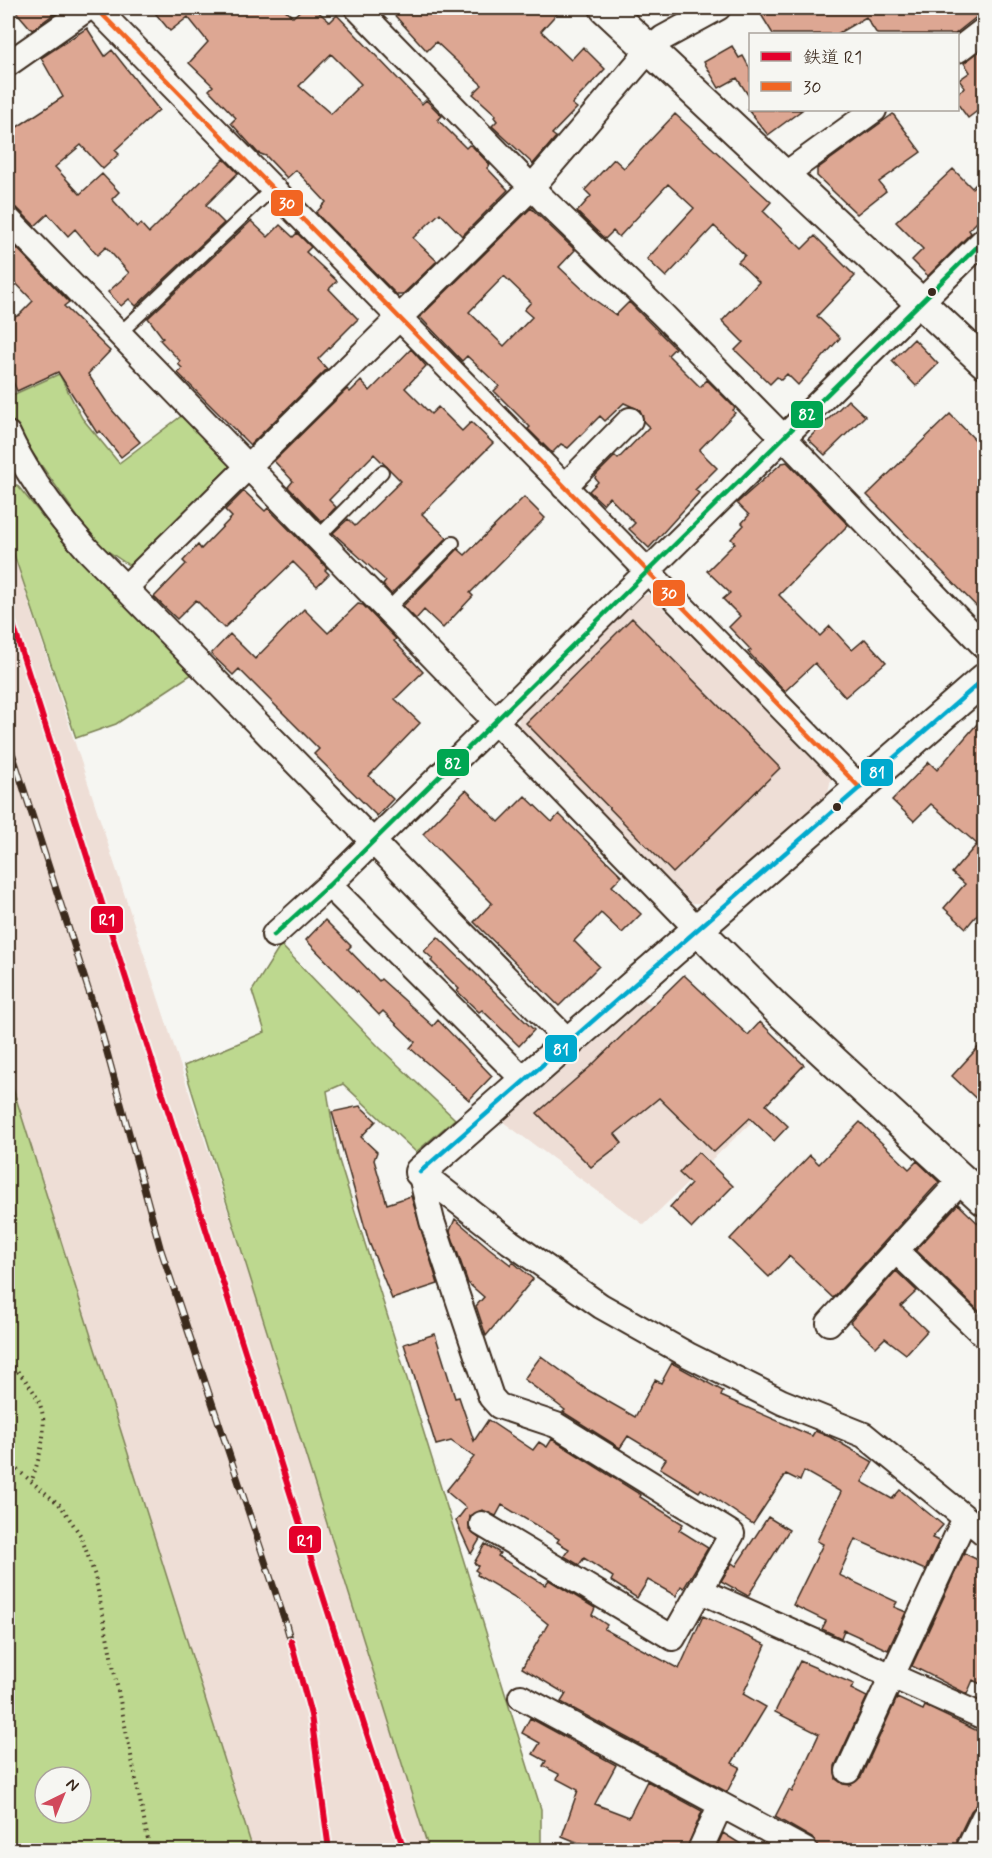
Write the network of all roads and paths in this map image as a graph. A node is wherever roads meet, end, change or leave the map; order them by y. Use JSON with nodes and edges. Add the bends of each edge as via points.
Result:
{"nodes":[{"id":1,"x":88,"y":8,"type":"edge"},
{"id":2,"x":96,"y":8,"type":"edge"},
{"id":3,"x":357,"y":8,"type":"edge"},
{"id":4,"x":605,"y":8,"type":"edge"},
{"id":5,"x":718,"y":8,"type":"edge"},
{"id":6,"x":984,"y":30,"type":"edge"},
{"id":7,"x":959,"y":49,"type":"edge"},
{"id":8,"x":650,"y":50,"type":"junction"},
{"id":9,"x":8,"y":64,"type":"edge"},
{"id":10,"x":873,"y":111,"type":"edge"},
{"id":11,"x":783,"y":176,"type":"junction"},
{"id":12,"x":273,"y":188,"type":"junction"},
{"id":13,"x":532,"y":188,"type":"junction"},
{"id":14,"x":9,"y":223,"type":"edge"},
{"id":15,"x":984,"y":240,"type":"edge"},
{"id":16,"x":920,"y":304,"type":"junction"},
{"id":17,"x":399,"y":318,"type":"junction"},
{"id":18,"x":119,"y":334,"type":"junction"},
{"id":19,"x":984,"y":362,"type":"edge"},
{"id":20,"x":630,"y":420,"type":"dead end"},
{"id":21,"x":8,"y":434,"type":"edge"},
{"id":22,"x":784,"y":438,"type":"junction"},
{"id":23,"x":248,"y":467,"type":"junction"},
{"id":24,"x":382,"y":472,"type":"dead end"},
{"id":25,"x":564,"y":487,"type":"junction"},
{"id":26,"x":317,"y":538,"type":"junction"},
{"id":27,"x":453,"y":543,"type":"dead end"},
{"id":28,"x":645,"y":572,"type":"junction"},
{"id":29,"x":126,"y":587,"type":"junction"},
{"id":30,"x":387,"y":610,"type":"junction"},
{"id":31,"x":984,"y":646,"type":"edge"},
{"id":32,"x":984,"y":679,"type":"edge"},
{"id":33,"x":495,"y":721,"type":"junction"},
{"id":34,"x":860,"y":788,"type":"junction"},
{"id":35,"x":373,"y":841,"type":"junction"},
{"id":36,"x":329,"y":885,"type":"junction"},
{"id":37,"x":698,"y":930,"type":"junction"},
{"id":38,"x":274,"y":935,"type":"dead end"},
{"id":39,"x":568,"y":1041,"type":"junction"},
{"id":40,"x":524,"y":1080,"type":"junction"},
{"id":41,"x":420,"y":1172,"type":"junction"},
{"id":42,"x":962,"y":1179,"type":"junction"},
{"id":43,"x":984,"y":1200,"type":"edge"},
{"id":44,"x":896,"y":1251,"type":"junction"},
{"id":45,"x":829,"y":1323,"type":"dead end"},
{"id":46,"x":984,"y":1335,"type":"edge"},
{"id":47,"x":9,"y":1363,"type":"dead end"},
{"id":48,"x":8,"y":1462,"type":"edge"},
{"id":49,"x":32,"y":1480,"type":"junction"},
{"id":50,"x":965,"y":1518,"type":"junction"},
{"id":51,"x":482,"y":1524,"type":"dead end"},
{"id":52,"x":984,"y":1533,"type":"edge"},
{"id":53,"x":701,"y":1591,"type":"junction"},
{"id":54,"x":891,"y":1676,"type":"junction"},
{"id":55,"x":521,"y":1698,"type":"dead end"},
{"id":56,"x":984,"y":1717,"type":"edge"},
{"id":57,"x":848,"y":1770,"type":"dead end"},
{"id":58,"x":720,"y":1806,"type":"junction"},
{"id":59,"x":984,"y":1817,"type":"edge"},
{"id":60,"x":970,"y":1846,"type":"dead end"},
{"id":61,"x":150,"y":1851,"type":"edge"},
{"id":62,"x":700,"y":1851,"type":"edge"},
{"id":63,"x":805,"y":1851,"type":"edge"}],
"edges":[{"from":1,"to":9,"type":"street"},
{"from":2,"to":12,"type":"street"},
{"from":3,"to":13,"type":"street"},
{"from":4,"to":8,"type":"street"},
{"from":5,"to":8,"type":"street","via":[[663,38]]},
{"from":6,"to":7,"type":"street"},
{"from":8,"to":11,"type":"street"},
{"from":8,"to":13,"type":"street"},
{"from":10,"to":11,"type":"street"},
{"from":11,"to":16,"type":"street"},
{"from":12,"to":17,"type":"street"},
{"from":12,"to":18,"type":"lane"},
{"from":13,"to":17,"type":"street"},
{"from":13,"to":22,"type":"street"},
{"from":14,"to":18,"type":"street"},
{"from":15,"to":16,"type":"street"},
{"from":16,"to":19,"type":"street"},
{"from":16,"to":22,"type":"street"},
{"from":17,"to":23,"type":"street"},
{"from":17,"to":25,"type":"street"},
{"from":18,"to":23,"type":"street"},
{"from":20,"to":25,"type":"street"},
{"from":21,"to":29,"type":"street","via":[[32,481],[55,513]]},
{"from":22,"to":28,"type":"street"},
{"from":22,"to":31,"type":"street"},
{"from":23,"to":26,"type":"street"},
{"from":23,"to":29,"type":"street"},
{"from":24,"to":26,"type":"lane"},
{"from":25,"to":28,"type":"street"},
{"from":26,"to":30,"type":"street"},
{"from":27,"to":30,"type":"lane"},
{"from":28,"to":33,"type":"street"},
{"from":28,"to":34,"type":"street"},
{"from":29,"to":35,"type":"street"},
{"from":30,"to":33,"type":"street"},
{"from":32,"to":34,"type":"street"},
{"from":33,"to":35,"type":"street"},
{"from":33,"to":37,"type":"street"},
{"from":34,"to":37,"type":"street"},
{"from":35,"to":36,"type":"street"},
{"from":35,"to":39,"type":"street"},
{"from":36,"to":38,"type":"street"},
{"from":36,"to":40,"type":"street"},
{"from":37,"to":39,"type":"street"},
{"from":37,"to":42,"type":"street","via":[[776,1008]]},
{"from":39,"to":40,"type":"street"},
{"from":40,"to":41,"type":"street"},
{"from":41,"to":50,"type":"street","via":[[601,1306],[783,1402],[864,1436]]},
{"from":41,"to":53,"type":"street","via":[[432,1221],[491,1397],[499,1406],[556,1425],[732,1534]]},
{"from":42,"to":43,"type":"street"},
{"from":42,"to":44,"type":"street"},
{"from":44,"to":45,"type":"street"},
{"from":44,"to":46,"type":"street"},
{"from":47,"to":49,"type":"path","via":[[34,1392],[42,1409],[46,1432]]},
{"from":48,"to":49,"type":"path"},
{"from":49,"to":61,"type":"path","via":[[61,1506],[81,1536],[95,1576]]},
{"from":50,"to":52,"type":"street"},
{"from":50,"to":54,"type":"street"},
{"from":51,"to":53,"type":"street","via":[[673,1638]]},
{"from":53,"to":54,"type":"street"},
{"from":54,"to":56,"type":"street"},
{"from":54,"to":57,"type":"street"},
{"from":55,"to":58,"type":"street"},
{"from":58,"to":62,"type":"street"},
{"from":58,"to":63,"type":"street"},
{"from":59,"to":60,"type":"street"}]}
